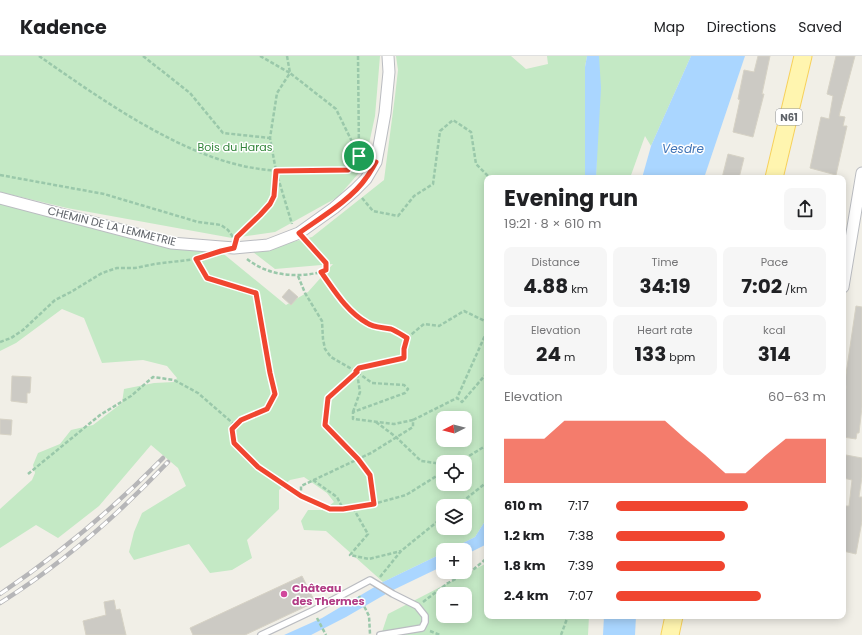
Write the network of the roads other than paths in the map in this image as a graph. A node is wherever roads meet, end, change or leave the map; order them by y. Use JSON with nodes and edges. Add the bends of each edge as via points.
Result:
{"nodes":[{"id":1,"x":388,"y":56,"type":"edge"},
{"id":2,"x":803,"y":56,"type":"edge"},
{"id":3,"x":862,"y":173,"type":"edge"},
{"id":4,"x":775,"y":175,"type":"edge"},
{"id":5,"x":0,"y":198,"type":"edge"},
{"id":6,"x":846,"y":269,"type":"edge"},
{"id":7,"x":673,"y":619,"type":"edge"},
{"id":8,"x":261,"y":635,"type":"edge"},
{"id":9,"x":380,"y":635,"type":"edge"},
{"id":10,"x":670,"y":635,"type":"edge"}],
"edges":[{"from":1,"to":5,"type":"street","name":"CHEMIN DE LA LEMMETRIE","via":[[385,113],[376,162],[366,179],[334,208],[299,233],[268,245],[234,248],[171,243]]},
{"from":2,"to":4,"type":"main road","number":"N61"},
{"from":3,"to":6,"type":"street"},
{"from":7,"to":10,"type":"main road"},
{"from":8,"to":9,"type":"lane","via":[[370,580],[416,606],[425,616],[422,628]]}]}
